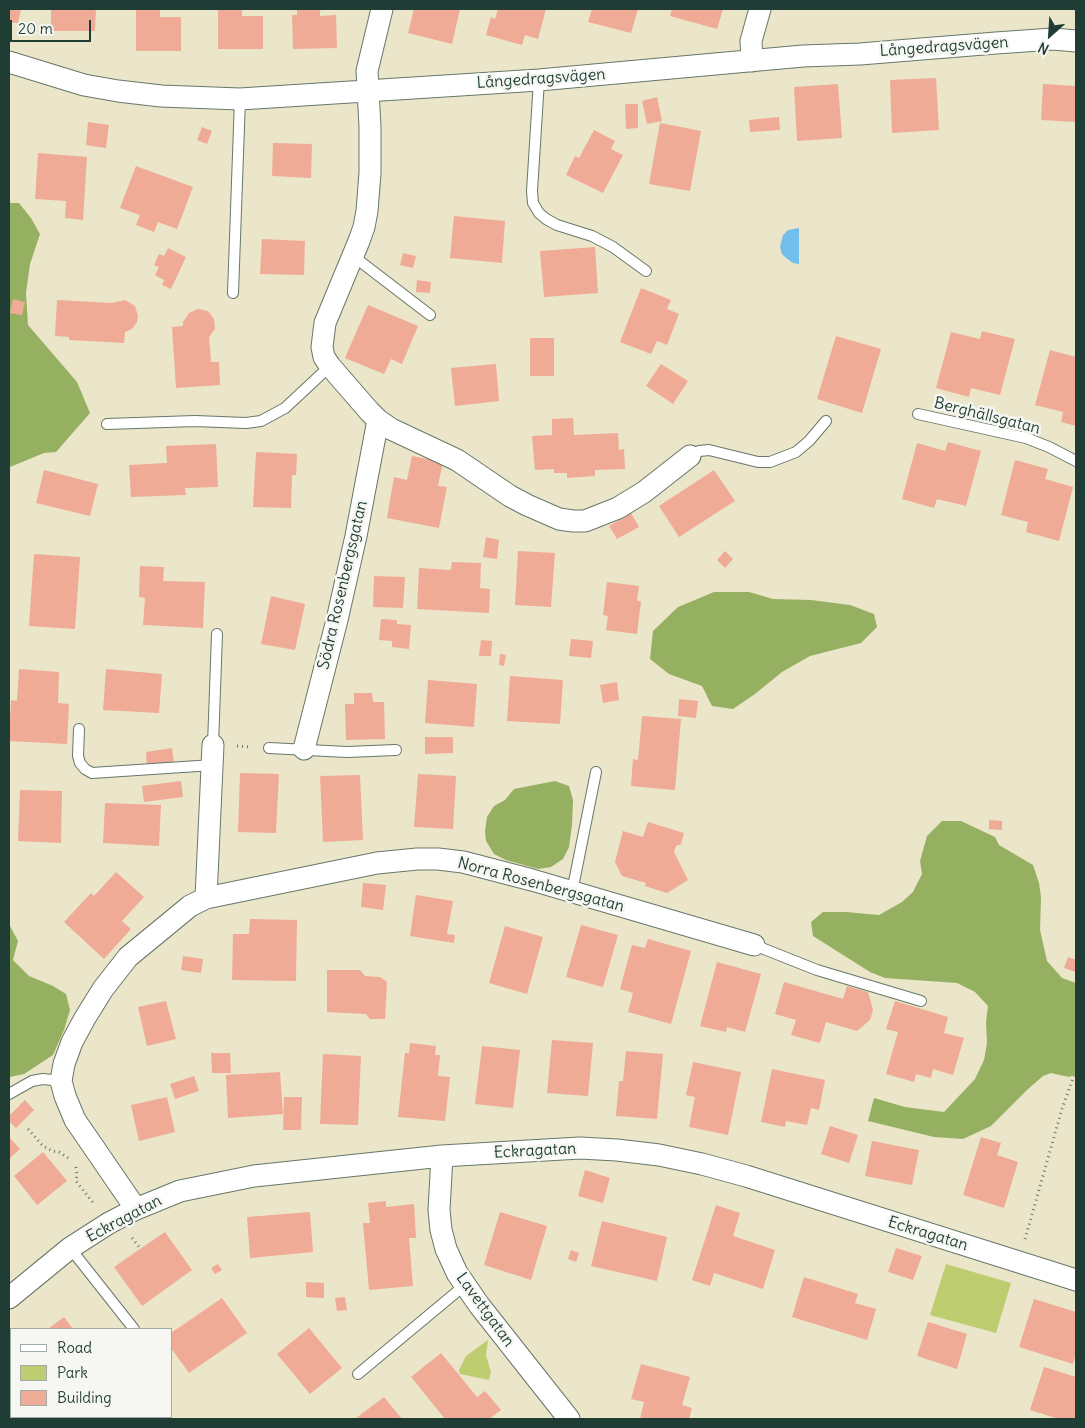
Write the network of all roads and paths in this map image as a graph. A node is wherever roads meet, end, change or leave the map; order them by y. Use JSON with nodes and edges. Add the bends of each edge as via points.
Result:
{"nodes":[{"id":1,"x":382,"y":9,"type":"edge"},
{"id":2,"x":760,"y":9,"type":"edge"},
{"id":3,"x":1076,"y":41,"type":"edge"},
{"id":4,"x":752,"y":61,"type":"junction"},
{"id":5,"x":9,"y":62,"type":"edge"},
{"id":6,"x":539,"y":80,"type":"junction"},
{"id":7,"x":368,"y":91,"type":"junction"},
{"id":8,"x":240,"y":99,"type":"junction"},
{"id":9,"x":353,"y":256,"type":"junction"},
{"id":10,"x":646,"y":271,"type":"dead end"},
{"id":11,"x":233,"y":293,"type":"dead end"},
{"id":12,"x":430,"y":316,"type":"dead end"},
{"id":13,"x":330,"y":366,"type":"junction"},
{"id":14,"x":918,"y":414,"type":"dead end"},
{"id":15,"x":378,"y":420,"type":"junction"},
{"id":16,"x":826,"y":421,"type":"dead end"},
{"id":17,"x":107,"y":424,"type":"dead end"},
{"id":18,"x":690,"y":456,"type":"joint"},
{"id":19,"x":1076,"y":461,"type":"edge"},
{"id":20,"x":217,"y":634,"type":"dead end"},
{"id":21,"x":79,"y":729,"type":"dead end"},
{"id":22,"x":269,"y":748,"type":"joint"},
{"id":23,"x":304,"y":749,"type":"junction"},
{"id":24,"x":396,"y":750,"type":"dead end"},
{"id":25,"x":213,"y":755,"type":"junction"},
{"id":26,"x":596,"y":772,"type":"dead end"},
{"id":27,"x":572,"y":892,"type":"junction"},
{"id":28,"x":206,"y":898,"type":"junction"},
{"id":29,"x":754,"y":945,"type":"joint"},
{"id":30,"x":921,"y":1001,"type":"dead end"},
{"id":31,"x":1076,"y":1073,"type":"edge"},
{"id":32,"x":61,"y":1081,"type":"junction"},
{"id":33,"x":9,"y":1094,"type":"edge"},
{"id":34,"x":28,"y":1129,"type":"dead end"},
{"id":35,"x":442,"y":1156,"type":"junction"},
{"id":36,"x":136,"y":1209,"type":"junction"},
{"id":37,"x":109,"y":1223,"type":"junction"},
{"id":38,"x":70,"y":1248,"type":"junction"},
{"id":39,"x":1019,"y":1262,"type":"junction"},
{"id":40,"x":1076,"y":1280,"type":"edge"},
{"id":41,"x":465,"y":1285,"type":"junction"},
{"id":42,"x":9,"y":1298,"type":"edge"},
{"id":43,"x":133,"y":1328,"type":"edge"},
{"id":44,"x":358,"y":1374,"type":"dead end"},
{"id":45,"x":569,"y":1419,"type":"edge"}],
"edges":[{"from":1,"to":7,"type":"street","via":[[367,71]]},
{"from":2,"to":4,"type":"street","via":[[751,41]]},
{"from":3,"to":4,"type":"street","name":"Långedragsvägen","via":[[1053,39]]},
{"from":4,"to":6,"type":"street","name":"Långedragsvägen"},
{"from":5,"to":8,"type":"street","name":"Långedragsvägen","via":[[84,85],[118,91]]},
{"from":6,"to":7,"type":"street","name":"Långedragsvägen"},
{"from":6,"to":10,"type":"lane","via":[[533,203],[539,213],[552,222],[614,247]]},
{"from":7,"to":8,"type":"street","name":"Långedragsvägen"},
{"from":7,"to":9,"type":"street","via":[[367,211]]},
{"from":8,"to":11,"type":"lane"},
{"from":9,"to":12,"type":"lane"},
{"from":9,"to":13,"type":"street","via":[[322,336],[324,357]]},
{"from":13,"to":15,"type":"street"},
{"from":13,"to":17,"type":"lane","via":[[285,408],[261,421]]},
{"from":14,"to":19,"type":"lane","name":"Berghällsgatan","via":[[1026,438]]},
{"from":15,"to":18,"type":"street","via":[[407,438],[457,460],[527,505],[573,522],[585,521],[618,508]]},
{"from":15,"to":23,"type":"street","name":"Södra Rosenbergsgatan","via":[[356,536]]},
{"from":16,"to":18,"type":"lane","via":[[796,452],[770,462],[709,450]]},
{"from":20,"to":25,"type":"lane"},
{"from":21,"to":25,"type":"lane","via":[[80,763],[92,772]]},
{"from":22,"to":23,"type":"lane"},
{"from":22,"to":25,"type":"path"},
{"from":23,"to":24,"type":"lane"},
{"from":25,"to":28,"type":"street"},
{"from":26,"to":27,"type":"lane"},
{"from":27,"to":28,"type":"street","name":"Norra Rosenbergsgatan","via":[[464,862],[417,859]]},
{"from":27,"to":29,"type":"street","name":"Norra Rosenbergsgatan"},
{"from":28,"to":32,"type":"street","name":"Norra Rosenbergsgatan","via":[[190,906],[128,957],[116,971],[72,1042]]},
{"from":29,"to":30,"type":"lane","via":[[817,970]]},
{"from":31,"to":39,"type":"path","via":[[1062,1109]]},
{"from":32,"to":33,"type":"lane","via":[[32,1081]]},
{"from":32,"to":36,"type":"street","via":[[75,1120]]},
{"from":34,"to":37,"type":"path","via":[[43,1146],[72,1161],[76,1168],[76,1181]]},
{"from":35,"to":36,"type":"street","name":"Eckragatan","via":[[254,1176],[180,1192]]},
{"from":35,"to":39,"type":"street","name":"Eckragatan","via":[[580,1148],[659,1155],[746,1176]]},
{"from":35,"to":41,"type":"street","name":"Lavettgatan","via":[[441,1230],[446,1249]]},
{"from":36,"to":37,"type":"street","name":"Eckragatan"},
{"from":37,"to":38,"type":"street","name":"Eckragatan"},
{"from":38,"to":42,"type":"street","name":"Eckragatan"},
{"from":38,"to":43,"type":"lane"},
{"from":39,"to":40,"type":"street","name":"Eckragatan"},
{"from":41,"to":44,"type":"lane"},
{"from":41,"to":45,"type":"street","name":"Lavettgatan"}]}
